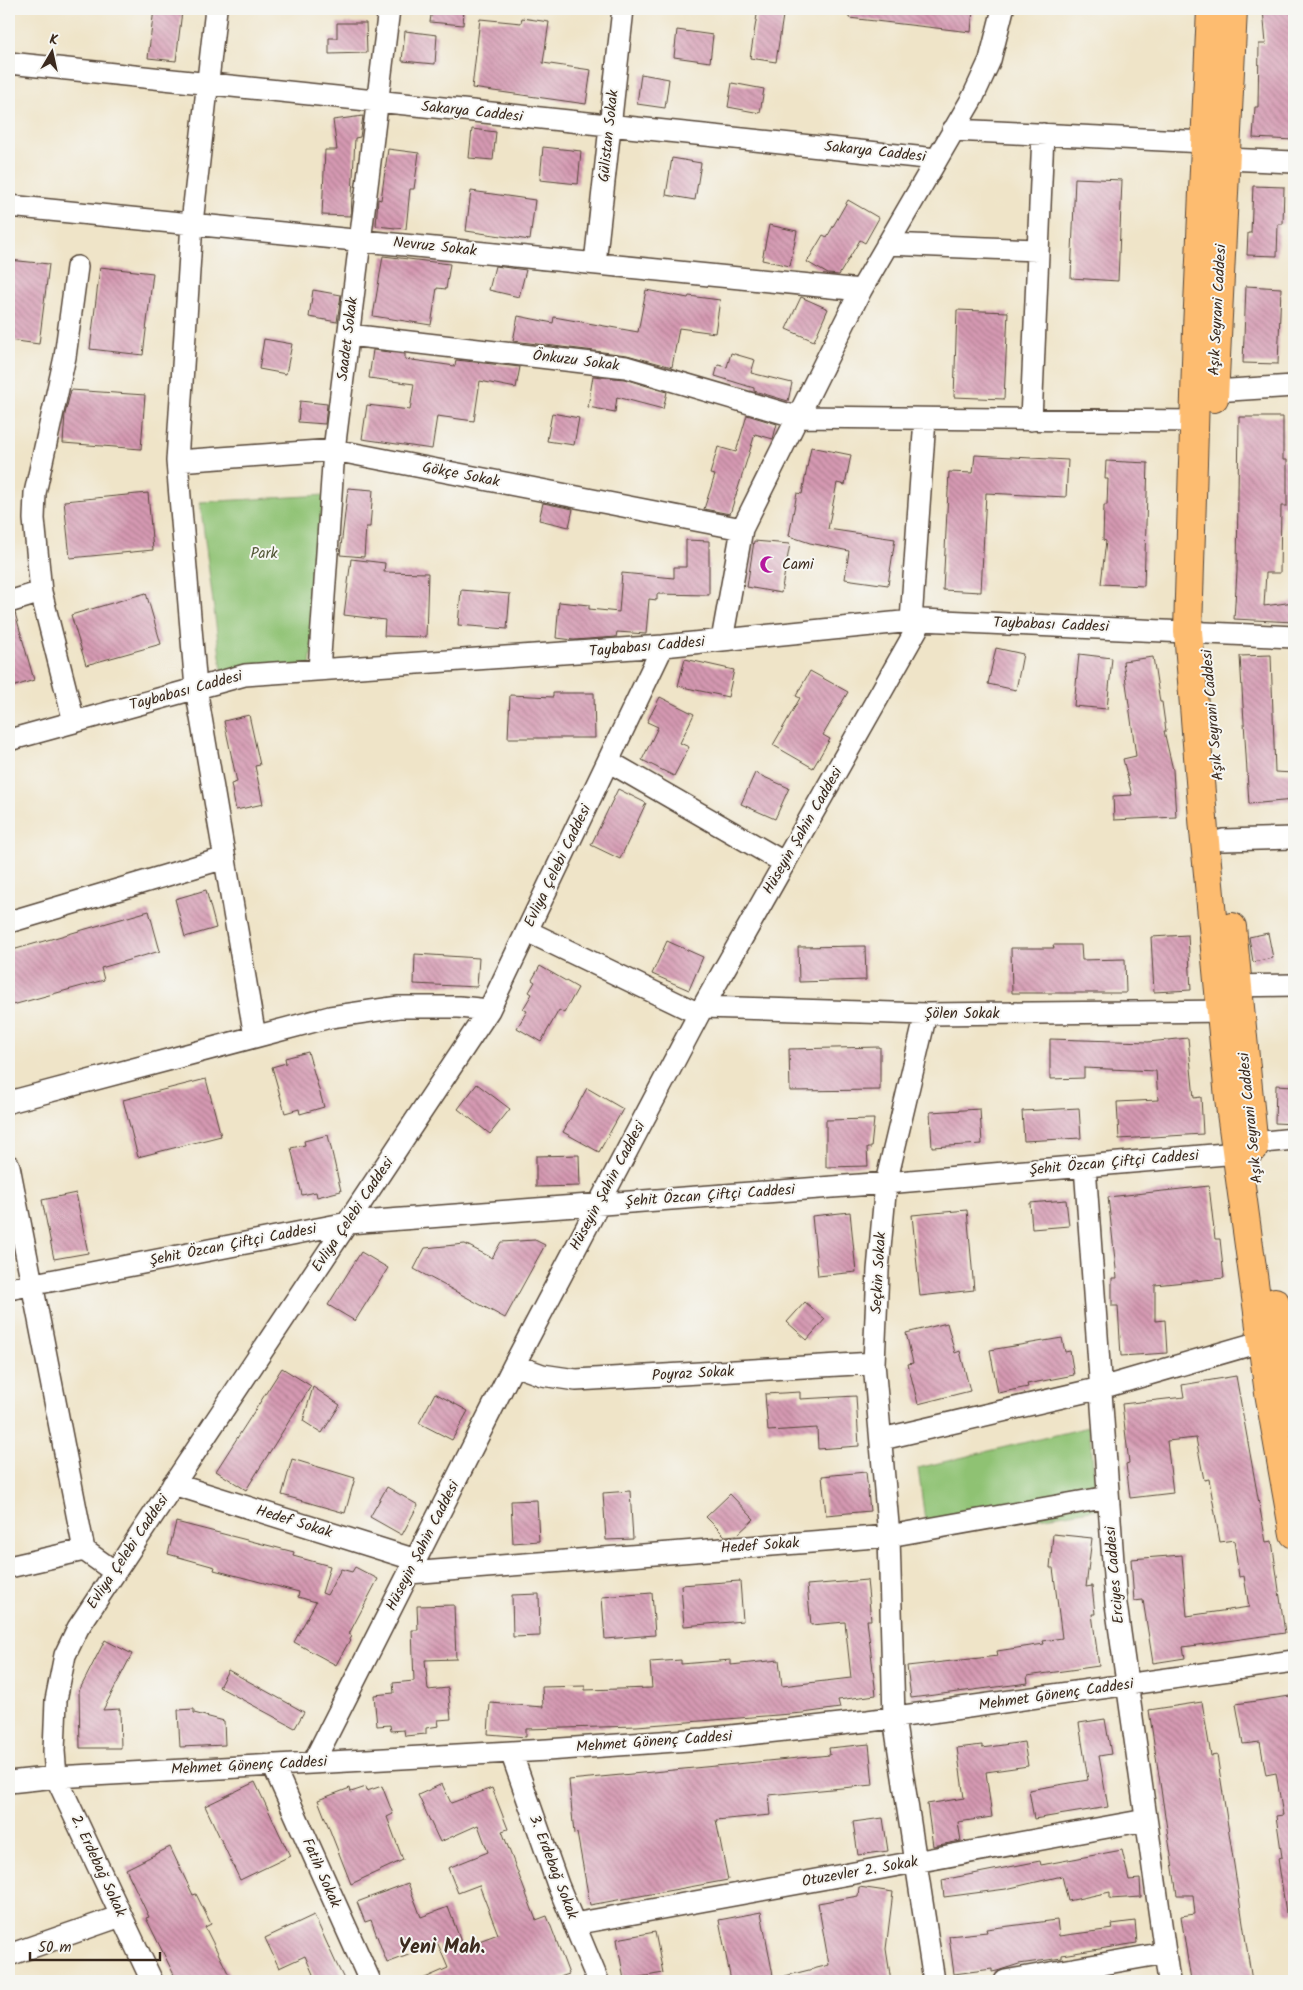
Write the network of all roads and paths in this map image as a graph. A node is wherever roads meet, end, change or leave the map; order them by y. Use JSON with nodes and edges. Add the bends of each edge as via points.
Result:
{"nodes":[{"id":1,"x":216,"y":9,"type":"edge"},
{"id":2,"x":389,"y":9,"type":"edge"},
{"id":3,"x":623,"y":9,"type":"edge"},
{"id":4,"x":1003,"y":9,"type":"edge"},
{"id":5,"x":1211,"y":9,"type":"edge"},
{"id":6,"x":1233,"y":9,"type":"edge"},
{"id":7,"x":9,"y":64,"type":"edge"},
{"id":8,"x":207,"y":85,"type":"junction"},
{"id":9,"x":377,"y":102,"type":"junction"},
{"id":10,"x":610,"y":126,"type":"junction"},
{"id":11,"x":953,"y":130,"type":"junction"},
{"id":12,"x":1043,"y":134,"type":"junction"},
{"id":13,"x":1216,"y":150,"type":"junction"},
{"id":14,"x":936,"y":158,"type":"junction"},
{"id":15,"x":1294,"y":162,"type":"edge"},
{"id":16,"x":9,"y":206,"type":"edge"},
{"id":17,"x":192,"y":223,"type":"junction"},
{"id":18,"x":361,"y":240,"type":"junction"},
{"id":19,"x":887,"y":244,"type":"junction"},
{"id":20,"x":1038,"y":250,"type":"junction"},
{"id":21,"x":595,"y":263,"type":"junction"},
{"id":22,"x":77,"y":267,"type":"dead end"},
{"id":23,"x":861,"y":290,"type":"junction"},
{"id":24,"x":349,"y":335,"type":"junction"},
{"id":25,"x":1294,"y":386,"type":"edge"},
{"id":26,"x":1214,"y":391,"type":"junction"},
{"id":27,"x":797,"y":418,"type":"junction"},
{"id":28,"x":925,"y":419,"type":"junction"},
{"id":29,"x":1031,"y":420,"type":"junction"},
{"id":30,"x":1194,"y":422,"type":"junction"},
{"id":31,"x":334,"y":450,"type":"junction"},
{"id":32,"x":177,"y":461,"type":"junction"},
{"id":33,"x":742,"y":529,"type":"junction"},
{"id":34,"x":41,"y":592,"type":"junction"},
{"id":35,"x":9,"y":602,"type":"edge"},
{"id":36,"x":917,"y":620,"type":"junction"},
{"id":37,"x":1197,"y":632,"type":"junction"},
{"id":38,"x":1294,"y":637,"type":"edge"},
{"id":39,"x":722,"y":640,"type":"junction"},
{"id":40,"x":663,"y":646,"type":"junction"},
{"id":41,"x":319,"y":670,"type":"junction"},
{"id":42,"x":196,"y":688,"type":"junction"},
{"id":43,"x":74,"y":722,"type":"junction"},
{"id":44,"x":9,"y":740,"type":"edge"},
{"id":45,"x":608,"y":761,"type":"junction"},
{"id":46,"x":1294,"y":838,"type":"edge"},
{"id":47,"x":1224,"y":840,"type":"junction"},
{"id":48,"x":225,"y":858,"type":"junction"},
{"id":49,"x":785,"y":862,"type":"junction"},
{"id":50,"x":9,"y":922,"type":"edge"},
{"id":51,"x":527,"y":931,"type":"junction"},
{"id":52,"x":1294,"y":985,"type":"edge"},
{"id":53,"x":1230,"y":998,"type":"junction"},
{"id":54,"x":489,"y":1010,"type":"junction"},
{"id":55,"x":701,"y":1011,"type":"junction"},
{"id":56,"x":926,"y":1014,"type":"junction"},
{"id":57,"x":255,"y":1037,"type":"junction"},
{"id":58,"x":9,"y":1102,"type":"edge"},
{"id":59,"x":1294,"y":1139,"type":"edge"},
{"id":60,"x":1245,"y":1148,"type":"junction"},
{"id":61,"x":9,"y":1166,"type":"edge"},
{"id":62,"x":1085,"y":1166,"type":"junction"},
{"id":63,"x":886,"y":1183,"type":"junction"},
{"id":64,"x":599,"y":1204,"type":"junction"},
{"id":65,"x":348,"y":1222,"type":"junction"},
{"id":66,"x":32,"y":1285,"type":"junction"},
{"id":67,"x":9,"y":1289,"type":"edge"},
{"id":68,"x":1279,"y":1336,"type":"edge"},
{"id":69,"x":874,"y":1363,"type":"junction"},
{"id":70,"x":514,"y":1365,"type":"junction"},
{"id":71,"x":1101,"y":1388,"type":"junction"},
{"id":72,"x":1294,"y":1415,"type":"edge"},
{"id":73,"x":882,"y":1439,"type":"junction"},
{"id":74,"x":173,"y":1484,"type":"junction"},
{"id":75,"x":1108,"y":1497,"type":"junction"},
{"id":76,"x":1294,"y":1534,"type":"edge"},
{"id":77,"x":889,"y":1536,"type":"junction"},
{"id":78,"x":84,"y":1550,"type":"junction"},
{"id":79,"x":412,"y":1566,"type":"junction"},
{"id":80,"x":9,"y":1567,"type":"edge"},
{"id":81,"x":115,"y":1572,"type":"junction"},
{"id":82,"x":1294,"y":1661,"type":"edge"},
{"id":83,"x":1127,"y":1685,"type":"junction"},
{"id":84,"x":894,"y":1718,"type":"junction"},
{"id":85,"x":511,"y":1752,"type":"junction"},
{"id":86,"x":313,"y":1763,"type":"junction"},
{"id":87,"x":273,"y":1765,"type":"junction"},
{"id":88,"x":56,"y":1777,"type":"junction"},
{"id":89,"x":9,"y":1782,"type":"edge"},
{"id":90,"x":1146,"y":1820,"type":"junction"},
{"id":91,"x":915,"y":1862,"type":"junction"},
{"id":92,"x":121,"y":1916,"type":"junction"},
{"id":93,"x":574,"y":1924,"type":"junction"},
{"id":94,"x":1165,"y":1953,"type":"junction"},
{"id":95,"x":9,"y":1955,"type":"edge"},
{"id":96,"x":594,"y":1980,"type":"edge"},
{"id":97,"x":152,"y":1981,"type":"edge"},
{"id":98,"x":370,"y":1981,"type":"edge"},
{"id":99,"x":934,"y":1981,"type":"edge"},
{"id":100,"x":1005,"y":1981,"type":"edge"},
{"id":101,"x":1169,"y":1981,"type":"edge"}],
"edges":[{"from":1,"to":8,"type":"street"},
{"from":2,"to":9,"type":"street","name":"Saadet Sokak"},
{"from":3,"to":10,"type":"street","name":"Gülistan Sokak"},
{"from":4,"to":11,"type":"street","via":[[982,79]]},
{"from":5,"to":13,"type":"main road"},
{"from":6,"to":13,"type":"main road","name":"Aşık Seyrani Caddesi"},
{"from":7,"to":8,"type":"street","name":"Sakarya Caddesi"},
{"from":8,"to":9,"type":"street","name":"Sakarya Caddesi"},
{"from":8,"to":17,"type":"street"},
{"from":9,"to":10,"type":"street","name":"Sakarya Caddesi"},
{"from":9,"to":18,"type":"street","name":"Saadet Sokak"},
{"from":10,"to":14,"type":"street","name":"Sakarya Caddesi"},
{"from":10,"to":21,"type":"street","name":"Gülistan Sokak"},
{"from":11,"to":12,"type":"street"},
{"from":11,"to":14,"type":"street"},
{"from":12,"to":13,"type":"street"},
{"from":12,"to":20,"type":"street"},
{"from":13,"to":15,"type":"street"},
{"from":13,"to":26,"type":"main road","name":"Aşık Seyrani Caddesi"},
{"from":13,"to":30,"type":"main road"},
{"from":14,"to":19,"type":"street"},
{"from":16,"to":17,"type":"street","name":"Nevruz Sokak"},
{"from":17,"to":18,"type":"street","name":"Nevruz Sokak"},
{"from":17,"to":32,"type":"street"},
{"from":18,"to":21,"type":"street","name":"Nevruz Sokak"},
{"from":18,"to":24,"type":"street","name":"Saadet Sokak"},
{"from":19,"to":20,"type":"street"},
{"from":19,"to":23,"type":"street"},
{"from":20,"to":29,"type":"street"},
{"from":21,"to":23,"type":"street","name":"Nevruz Sokak"},
{"from":22,"to":34,"type":"street","via":[[65,357],[35,492],[35,546]]},
{"from":23,"to":27,"type":"street"},
{"from":24,"to":27,"type":"street","name":"Önkuzu Sokak","via":[[626,367]]},
{"from":24,"to":31,"type":"street","name":"Saadet Sokak"},
{"from":25,"to":26,"type":"street"},
{"from":26,"to":37,"type":"main road","name":"Aşık Seyrani Caddesi"},
{"from":27,"to":28,"type":"street","name":"Önkuzu Sokak"},
{"from":27,"to":33,"type":"street"},
{"from":28,"to":29,"type":"street","name":"Önkuzu Sokak"},
{"from":28,"to":36,"type":"street"},
{"from":29,"to":30,"type":"street","name":"Önkuzu Sokak"},
{"from":30,"to":37,"type":"main road"},
{"from":31,"to":32,"type":"street","name":"Gökçe Sokak"},
{"from":31,"to":33,"type":"street","name":"Gökçe Sokak"},
{"from":31,"to":41,"type":"street","name":"Saadet Sokak"},
{"from":32,"to":42,"type":"street"},
{"from":33,"to":39,"type":"street"},
{"from":34,"to":35,"type":"street"},
{"from":34,"to":43,"type":"street"},
{"from":36,"to":37,"type":"street","name":"Taybabası Caddesi"},
{"from":36,"to":39,"type":"street","name":"Taybabası Caddesi"},
{"from":36,"to":49,"type":"street","name":"Hüseyin Şahin Caddesi"},
{"from":37,"to":38,"type":"street","name":"Taybabası Caddesi"},
{"from":37,"to":47,"type":"main road","name":"Aşık Seyrani Caddesi"},
{"from":37,"to":53,"type":"main road"},
{"from":39,"to":40,"type":"street","name":"Taybabası Caddesi"},
{"from":40,"to":41,"type":"street","name":"Taybabası Caddesi"},
{"from":40,"to":45,"type":"street","name":"Evliya Çelebi Caddesi"},
{"from":41,"to":42,"type":"street","name":"Taybabası Caddesi","via":[[245,675]]},
{"from":42,"to":43,"type":"street","name":"Taybabası Caddesi"},
{"from":42,"to":48,"type":"street"},
{"from":43,"to":44,"type":"street","name":"Taybabası Caddesi"},
{"from":45,"to":49,"type":"street"},
{"from":45,"to":51,"type":"street","name":"Evliya Çelebi Caddesi"},
{"from":46,"to":47,"type":"street"},
{"from":47,"to":53,"type":"main road","name":"Aşık Seyrani Caddesi"},
{"from":48,"to":50,"type":"street"},
{"from":48,"to":57,"type":"street"},
{"from":49,"to":55,"type":"street","name":"Hüseyin Şahin Caddesi"},
{"from":51,"to":54,"type":"street","name":"Evliya Çelebi Caddesi"},
{"from":51,"to":55,"type":"street"},
{"from":52,"to":53,"type":"street","name":"Şölen Sokak"},
{"from":53,"to":56,"type":"street","name":"Şölen Sokak"},
{"from":53,"to":60,"type":"main road","name":"Aşık Seyrani Caddesi"},
{"from":54,"to":57,"type":"street","via":[[429,1006],[364,1011]]},
{"from":54,"to":65,"type":"street","name":"Evliya Çelebi Caddesi"},
{"from":55,"to":56,"type":"street","name":"Şölen Sokak"},
{"from":55,"to":64,"type":"street","name":"Hüseyin Şahin Caddesi"},
{"from":56,"to":63,"type":"street","name":"Seçkin Sokak"},
{"from":57,"to":58,"type":"street"},
{"from":59,"to":60,"type":"street","name":"Şehit Özcan Çiftçi Caddesi"},
{"from":60,"to":62,"type":"street","name":"Şehit Özcan Çiftçi Caddesi"},
{"from":60,"to":68,"type":"main road","name":"Aşık Seyrani Caddesi","via":[[1261,1218]]},
{"from":61,"to":66,"type":"street"},
{"from":62,"to":63,"type":"street","name":"Şehit Özcan Çiftçi Caddesi"},
{"from":62,"to":71,"type":"street","name":"Erciyes Caddesi"},
{"from":63,"to":64,"type":"street","name":"Şehit Özcan Çiftçi Caddesi"},
{"from":63,"to":69,"type":"street","name":"Seçkin Sokak"},
{"from":64,"to":65,"type":"street","name":"Şehit Özcan Çiftçi Caddesi"},
{"from":64,"to":70,"type":"street","name":"Hüseyin Şahin Caddesi"},
{"from":65,"to":66,"type":"street","name":"Şehit Özcan Çiftçi Caddesi"},
{"from":65,"to":74,"type":"street","name":"Evliya Çelebi Caddesi"},
{"from":66,"to":67,"type":"street","name":"Şehit Özcan Çiftçi Caddesi"},
{"from":66,"to":78,"type":"street"},
{"from":68,"to":71,"type":"street"},
{"from":68,"to":72,"type":"main road","name":"Aşık Seyrani Caddesi"},
{"from":68,"to":76,"type":"main road"},
{"from":69,"to":70,"type":"street","name":"Poyraz Sokak","via":[[583,1380],[542,1375]]},
{"from":69,"to":73,"type":"street","name":"Seçkin Sokak"},
{"from":70,"to":79,"type":"street","name":"Hüseyin Şahin Caddesi"},
{"from":71,"to":73,"type":"street"},
{"from":71,"to":75,"type":"street","name":"Erciyes Caddesi"},
{"from":73,"to":77,"type":"street","name":"Seçkin Sokak"},
{"from":74,"to":79,"type":"street","name":"Hedef Sokak"},
{"from":74,"to":81,"type":"street","name":"Evliya Çelebi Caddesi"},
{"from":75,"to":77,"type":"street","name":"Hedef Sokak"},
{"from":75,"to":83,"type":"street","name":"Erciyes Caddesi","via":[[1116,1604]]},
{"from":77,"to":79,"type":"street","name":"Hedef Sokak"},
{"from":77,"to":84,"type":"street","name":"Seçkin Sokak"},
{"from":78,"to":80,"type":"street"},
{"from":78,"to":81,"type":"street"},
{"from":79,"to":86,"type":"street","name":"Hüseyin Şahin Caddesi"},
{"from":81,"to":88,"type":"street","name":"Evliya Çelebi Caddesi","via":[[78,1628],[65,1655],[56,1709]]},
{"from":82,"to":83,"type":"street","name":"Mehmet Gönenç Caddesi"},
{"from":83,"to":84,"type":"street","name":"Mehmet Gönenç Caddesi"},
{"from":83,"to":90,"type":"street","name":"Erciyes Caddesi"},
{"from":84,"to":85,"type":"street","name":"Mehmet Gönenç Caddesi","via":[[703,1739]]},
{"from":84,"to":91,"type":"street","name":"Seçkin Sokak"},
{"from":85,"to":86,"type":"street","name":"Mehmet Gönenç Caddesi"},
{"from":85,"to":93,"type":"street","name":"3. Erdebağ Sokak"},
{"from":86,"to":87,"type":"street","name":"Mehmet Gönenç Caddesi"},
{"from":87,"to":88,"type":"street","name":"Mehmet Gönenç Caddesi"},
{"from":87,"to":98,"type":"street","name":"Fatih Sokak"},
{"from":88,"to":89,"type":"street","name":"Mehmet Gönenç Caddesi"},
{"from":88,"to":92,"type":"street","name":"2. Erdebağ Sokak"},
{"from":90,"to":91,"type":"street","name":"Otuzevler 2. Sokak"},
{"from":90,"to":94,"type":"street","name":"Erciyes Caddesi"},
{"from":91,"to":93,"type":"street","name":"Otuzevler 2. Sokak"},
{"from":91,"to":99,"type":"street","name":"Seçkin Sokak"},
{"from":92,"to":95,"type":"street"},
{"from":92,"to":97,"type":"street","name":"2. Erdebağ Sokak"},
{"from":93,"to":96,"type":"street","name":"3. Erdebağ Sokak"},
{"from":94,"to":100,"type":"street"},
{"from":94,"to":101,"type":"street","name":"Erciyes Caddesi"}]}
